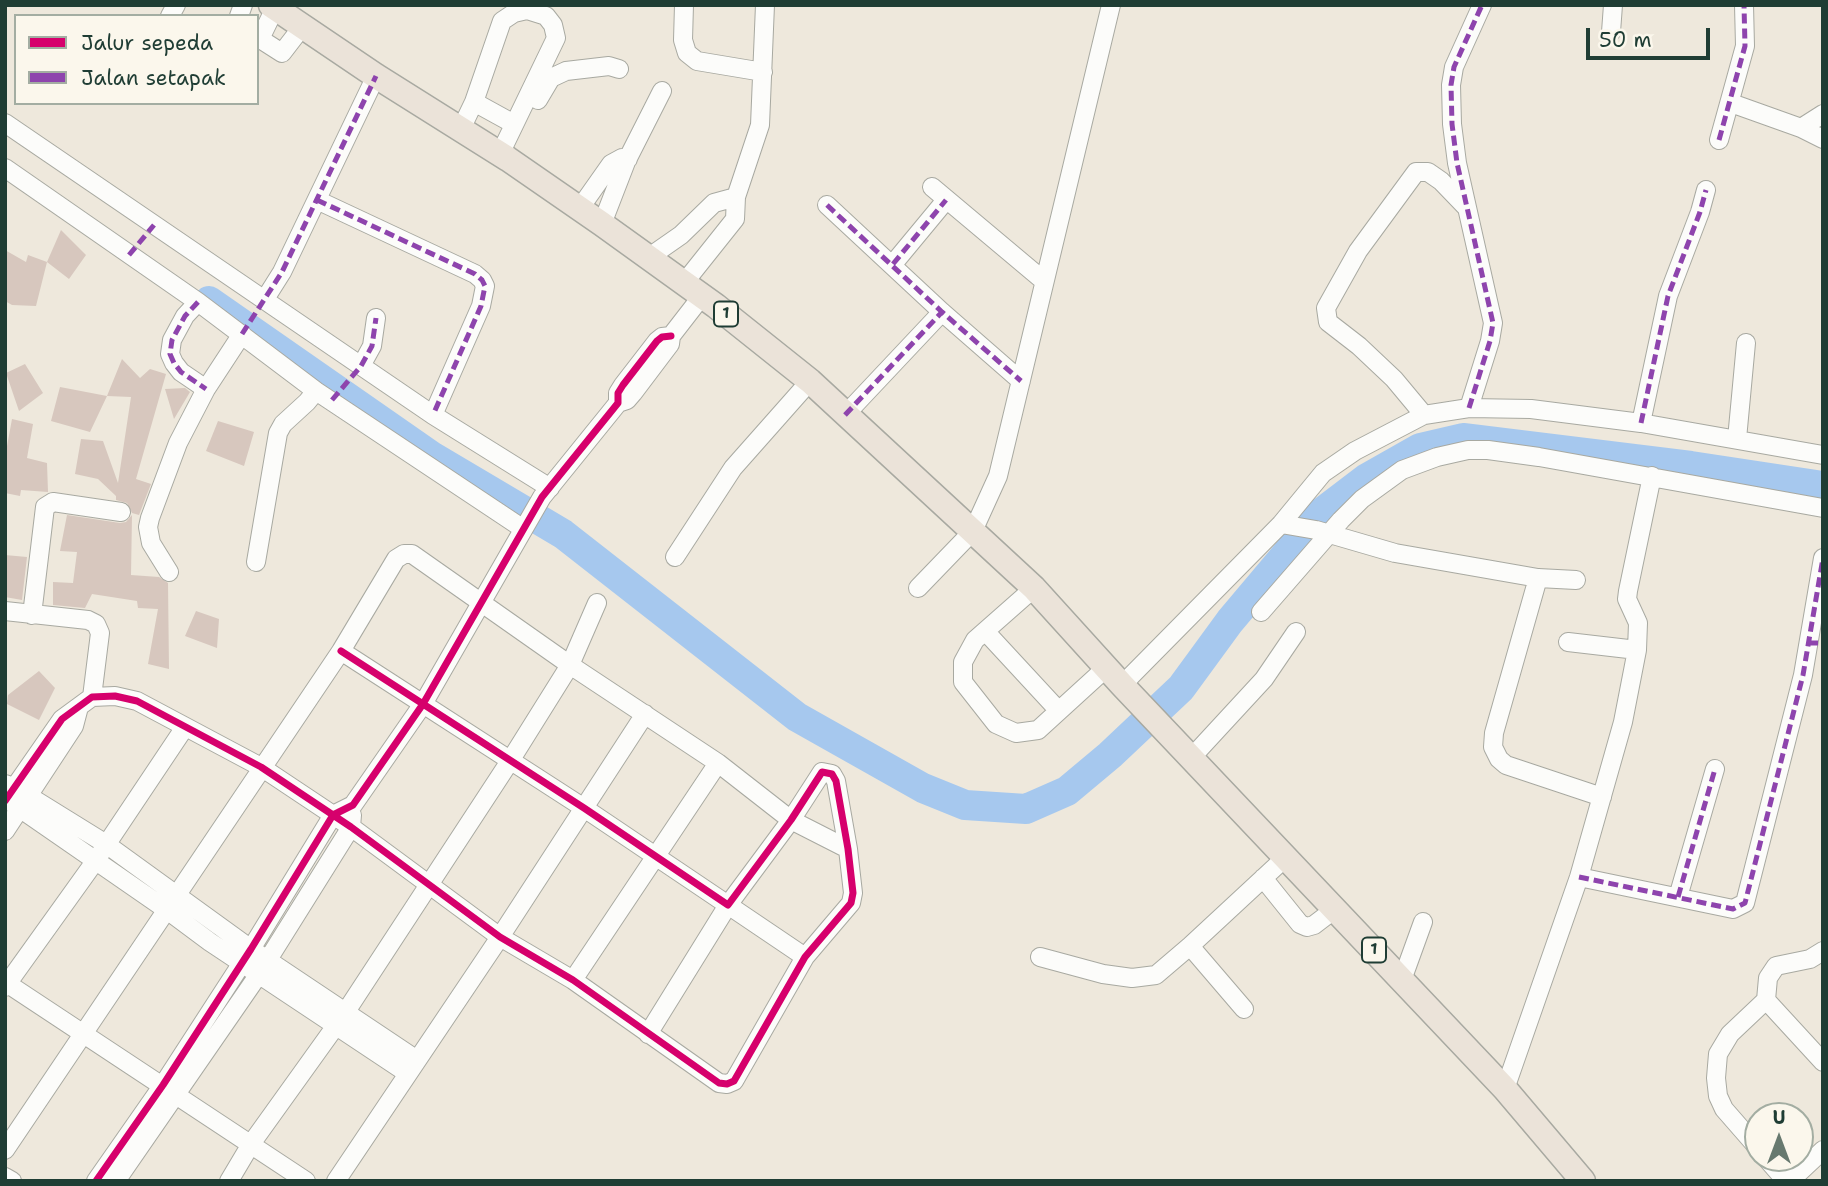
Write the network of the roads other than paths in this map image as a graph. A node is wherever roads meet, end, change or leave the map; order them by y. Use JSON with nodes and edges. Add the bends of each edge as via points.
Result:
{"nodes":[{"id":1,"x":684,"y":5,"type":"edge"},
{"id":2,"x":765,"y":5,"type":"edge"},
{"id":3,"x":1111,"y":5,"type":"edge"},
{"id":4,"x":1482,"y":5,"type":"edge"},
{"id":5,"x":1613,"y":5,"type":"edge"},
{"id":6,"x":1744,"y":5,"type":"edge"},
{"id":7,"x":273,"y":7,"type":"edge"},
{"id":8,"x":302,"y":27,"type":"junction"},
{"id":9,"x":1611,"y":32,"type":"dead end"},
{"id":10,"x":259,"y":38,"type":"edge"},
{"id":11,"x":619,"y":69,"type":"dead end"},
{"id":12,"x":763,"y":72,"type":"junction"},
{"id":13,"x":376,"y":75,"type":"junction"},
{"id":14,"x":662,"y":91,"type":"dead end"},
{"id":15,"x":474,"y":102,"type":"junction"},
{"id":16,"x":1731,"y":103,"type":"junction"},
{"id":17,"x":1823,"y":114,"type":"edge"},
{"id":18,"x":5,"y":123,"type":"edge"},
{"id":19,"x":514,"y":124,"type":"junction"},
{"id":20,"x":1801,"y":128,"type":"junction"},
{"id":21,"x":461,"y":129,"type":"junction"},
{"id":22,"x":1823,"y":139,"type":"edge"},
{"id":23,"x":1719,"y":140,"type":"dead end"},
{"id":24,"x":504,"y":157,"type":"junction"},
{"id":25,"x":628,"y":159,"type":"junction"},
{"id":26,"x":5,"y":167,"type":"edge"},
{"id":27,"x":932,"y":187,"type":"dead end"},
{"id":28,"x":1706,"y":190,"type":"dead end"},
{"id":29,"x":736,"y":197,"type":"junction"},
{"id":30,"x":317,"y":200,"type":"junction"},
{"id":31,"x":946,"y":200,"type":"junction"},
{"id":32,"x":827,"y":205,"type":"dead end"},
{"id":33,"x":580,"y":208,"type":"junction"},
{"id":34,"x":1468,"y":210,"type":"junction"},
{"id":35,"x":603,"y":224,"type":"junction"},
{"id":36,"x":648,"y":258,"type":"junction"},
{"id":37,"x":893,"y":264,"type":"junction"},
{"id":38,"x":1044,"y":281,"type":"junction"},
{"id":39,"x":693,"y":290,"type":"junction"},
{"id":40,"x":265,"y":299,"type":"junction"},
{"id":41,"x":198,"y":302,"type":"junction"},
{"id":42,"x":942,"y":312,"type":"junction"},
{"id":43,"x":376,"y":318,"type":"dead end"},
{"id":44,"x":242,"y":334,"type":"junction"},
{"id":45,"x":1746,"y":343,"type":"dead end"},
{"id":46,"x":360,"y":366,"type":"junction"},
{"id":47,"x":810,"y":381,"type":"junction"},
{"id":48,"x":1021,"y":381,"type":"junction"},
{"id":49,"x":206,"y":389,"type":"junction"},
{"id":50,"x":316,"y":391,"type":"junction"},
{"id":51,"x":1469,"y":408,"type":"junction"},
{"id":52,"x":433,"y":415,"type":"junction"},
{"id":53,"x":845,"y":415,"type":"junction"},
{"id":54,"x":1424,"y":415,"type":"junction"},
{"id":55,"x":1641,"y":423,"type":"junction"},
{"id":56,"x":1737,"y":439,"type":"junction"},
{"id":57,"x":1823,"y":454,"type":"edge"},
{"id":58,"x":1652,"y":476,"type":"junction"},
{"id":59,"x":546,"y":493,"type":"junction"},
{"id":60,"x":1823,"y":508,"type":"edge"},
{"id":61,"x":121,"y":512,"type":"dead end"},
{"id":62,"x":526,"y":522,"type":"junction"},
{"id":63,"x":1287,"y":526,"type":"junction"},
{"id":64,"x":973,"y":531,"type":"junction"},
{"id":65,"x":1323,"y":532,"type":"junction"},
{"id":66,"x":675,"y":557,"type":"dead end"},
{"id":67,"x":1823,"y":558,"type":"edge"},
{"id":68,"x":256,"y":562,"type":"dead end"},
{"id":69,"x":169,"y":572,"type":"dead end"},
{"id":70,"x":1538,"y":578,"type":"junction"},
{"id":71,"x":1576,"y":580,"type":"dead end"},
{"id":72,"x":918,"y":589,"type":"dead end"},
{"id":73,"x":1034,"y":589,"type":"junction"},
{"id":74,"x":480,"y":602,"type":"junction"},
{"id":75,"x":597,"y":603,"type":"dead end"},
{"id":76,"x":5,"y":611,"type":"edge"},
{"id":77,"x":1261,"y":612,"type":"dead end"},
{"id":78,"x":32,"y":615,"type":"junction"},
{"id":79,"x":985,"y":631,"type":"junction"},
{"id":80,"x":1296,"y":632,"type":"dead end"},
{"id":81,"x":1568,"y":642,"type":"dead end"},
{"id":82,"x":1816,"y":643,"type":"edge"},
{"id":83,"x":1637,"y":650,"type":"junction"},
{"id":84,"x":341,"y":651,"type":"junction"},
{"id":85,"x":570,"y":665,"type":"junction"},
{"id":86,"x":1119,"y":681,"type":"junction"},
{"id":87,"x":86,"y":702,"type":"junction"},
{"id":88,"x":423,"y":704,"type":"junction"},
{"id":89,"x":1059,"y":711,"type":"junction"},
{"id":90,"x":645,"y":714,"type":"junction"},
{"id":91,"x":186,"y":727,"type":"junction"},
{"id":92,"x":1192,"y":757,"type":"junction"},
{"id":93,"x":510,"y":761,"type":"junction"},
{"id":94,"x":718,"y":763,"type":"junction"},
{"id":95,"x":261,"y":767,"type":"junction"},
{"id":96,"x":1715,"y":769,"type":"dead end"},
{"id":97,"x":12,"y":796,"type":"edge"},
{"id":98,"x":1602,"y":797,"type":"junction"},
{"id":99,"x":353,"y":805,"type":"junction"},
{"id":100,"x":584,"y":808,"type":"junction"},
{"id":101,"x":333,"y":815,"type":"junction"},
{"id":102,"x":791,"y":820,"type":"junction"},
{"id":103,"x":351,"y":827,"type":"junction"},
{"id":104,"x":5,"y":831,"type":"edge"},
{"id":105,"x":106,"y":844,"type":"junction"},
{"id":106,"x":848,"y":849,"type":"junction"},
{"id":107,"x":656,"y":856,"type":"junction"},
{"id":108,"x":1286,"y":857,"type":"junction"},
{"id":109,"x":96,"y":860,"type":"junction"},
{"id":110,"x":1579,"y":877,"type":"junction"},
{"id":111,"x":1262,"y":878,"type":"junction"},
{"id":112,"x":428,"y":884,"type":"junction"},
{"id":113,"x":1678,"y":897,"type":"junction"},
{"id":114,"x":172,"y":903,"type":"junction"},
{"id":115,"x":727,"y":905,"type":"junction"},
{"id":116,"x":1335,"y":909,"type":"junction"},
{"id":117,"x":1423,"y":922,"type":"dead end"},
{"id":118,"x":500,"y":937,"type":"junction"},
{"id":119,"x":1191,"y":946,"type":"junction"},
{"id":120,"x":1823,"y":951,"type":"edge"},
{"id":121,"x":246,"y":956,"type":"junction"},
{"id":122,"x":805,"y":957,"type":"junction"},
{"id":123,"x":1040,"y":957,"type":"dead end"},
{"id":124,"x":264,"y":966,"type":"junction"},
{"id":125,"x":572,"y":979,"type":"junction"},
{"id":126,"x":1402,"y":980,"type":"junction"},
{"id":127,"x":6,"y":984,"type":"edge"},
{"id":128,"x":1766,"y":1000,"type":"junction"},
{"id":129,"x":1244,"y":1009,"type":"dead end"},
{"id":130,"x":340,"y":1019,"type":"junction"},
{"id":131,"x":83,"y":1033,"type":"junction"},
{"id":132,"x":648,"y":1034,"type":"junction"},
{"id":133,"x":1823,"y":1062,"type":"edge"},
{"id":134,"x":412,"y":1067,"type":"junction"},
{"id":135,"x":1505,"y":1089,"type":"junction"},
{"id":136,"x":169,"y":1090,"type":"junction"},
{"id":137,"x":1744,"y":1132,"type":"edge"},
{"id":138,"x":251,"y":1144,"type":"junction"},
{"id":139,"x":5,"y":1150,"type":"edge"},
{"id":140,"x":1823,"y":1150,"type":"edge"},
{"id":141,"x":5,"y":1177,"type":"edge"},
{"id":142,"x":12,"y":1181,"type":"edge"},
{"id":143,"x":96,"y":1181,"type":"edge"},
{"id":144,"x":116,"y":1181,"type":"edge"},
{"id":145,"x":229,"y":1181,"type":"edge"},
{"id":146,"x":306,"y":1181,"type":"edge"},
{"id":147,"x":336,"y":1181,"type":"edge"},
{"id":148,"x":1583,"y":1181,"type":"edge"},
{"id":149,"x":1788,"y":1181,"type":"edge"}],
"edges":[{"from":1,"to":12,"type":"street","via":[[687,53],[697,61]]},
{"from":2,"to":12,"type":"street"},
{"from":3,"to":38,"type":"street"},
{"from":4,"to":34,"type":"street","via":[[1454,67],[1451,85],[1457,163]]},
{"from":5,"to":9,"type":"street"},
{"from":6,"to":16,"type":"street","via":[[1745,46]]},
{"from":7,"to":8,"type":"highway","number":"1"},
{"from":7,"to":10,"type":"street"},
{"from":8,"to":10,"type":"street","via":[[282,53]]},
{"from":8,"to":13,"type":"highway","number":"1"},
{"from":11,"to":24,"type":"street","via":[[583,67],[551,78]]},
{"from":12,"to":29,"type":"street","via":[[760,125]]},
{"from":13,"to":21,"type":"highway","number":"1"},
{"from":13,"to":30,"type":"street"},
{"from":14,"to":25,"type":"street"},
{"from":15,"to":19,"type":"street"},
{"from":15,"to":19,"type":"street","via":[[502,21],[527,10],[546,16],[556,38]]},
{"from":15,"to":21,"type":"street"},
{"from":16,"to":20,"type":"street"},
{"from":16,"to":23,"type":"street"},
{"from":17,"to":20,"type":"street"},
{"from":18,"to":40,"type":"street"},
{"from":19,"to":24,"type":"street"},
{"from":20,"to":22,"type":"street"},
{"from":21,"to":24,"type":"highway","number":"1"},
{"from":24,"to":33,"type":"highway","number":"1"},
{"from":25,"to":33,"type":"street","via":[[611,164]]},
{"from":25,"to":35,"type":"street"},
{"from":26,"to":41,"type":"street"},
{"from":27,"to":31,"type":"street"},
{"from":28,"to":55,"type":"street","via":[[1668,296]]},
{"from":29,"to":36,"type":"street","via":[[713,203],[681,235]]},
{"from":29,"to":39,"type":"street","via":[[735,219]]},
{"from":30,"to":40,"type":"street"},
{"from":30,"to":52,"type":"street","via":[[482,280],[481,306]]},
{"from":31,"to":37,"type":"street"},
{"from":31,"to":38,"type":"street"},
{"from":32,"to":37,"type":"street"},
{"from":33,"to":35,"type":"highway","number":"1"},
{"from":34,"to":51,"type":"street","via":[[1493,323]]},
{"from":34,"to":54,"type":"street","via":[[1441,181],[1428,172],[1416,172],[1358,251],[1326,308],[1328,322],[1394,379]]},
{"from":35,"to":36,"type":"highway","number":"1"},
{"from":36,"to":39,"type":"highway","number":"1"},
{"from":37,"to":42,"type":"street"},
{"from":38,"to":48,"type":"street"},
{"from":39,"to":47,"type":"highway","number":"1"},
{"from":39,"to":59,"type":"street","via":[[671,336],[657,341],[622,385],[618,402]]},
{"from":40,"to":46,"type":"street"},
{"from":41,"to":44,"type":"street"},
{"from":41,"to":49,"type":"street","via":[[172,340],[170,354],[181,372]]},
{"from":42,"to":48,"type":"street"},
{"from":42,"to":53,"type":"street"},
{"from":43,"to":46,"type":"street","via":[[372,346]]},
{"from":44,"to":49,"type":"street"},
{"from":44,"to":50,"type":"street"},
{"from":45,"to":56,"type":"street"},
{"from":46,"to":52,"type":"street"},
{"from":47,"to":53,"type":"highway","number":"1"},
{"from":47,"to":66,"type":"street","via":[[733,468]]},
{"from":48,"to":64,"type":"street","via":[[998,477]]},
{"from":49,"to":69,"type":"street","via":[[178,443],[148,527],[150,543]]},
{"from":50,"to":62,"type":"street"},
{"from":50,"to":68,"type":"street","via":[[278,432]]},
{"from":51,"to":54,"type":"street"},
{"from":51,"to":55,"type":"street","via":[[1531,409]]},
{"from":52,"to":59,"type":"street"},
{"from":53,"to":64,"type":"highway","number":"1"},
{"from":54,"to":63,"type":"street","via":[[1328,470]]},
{"from":55,"to":56,"type":"street"},
{"from":56,"to":57,"type":"street"},
{"from":58,"to":60,"type":"street"},
{"from":58,"to":65,"type":"street","via":[[1468,450],[1402,470]]},
{"from":58,"to":83,"type":"street","via":[[1627,599],[1638,623]]},
{"from":59,"to":62,"type":"street"},
{"from":61,"to":78,"type":"street","via":[[53,502],[45,508]]},
{"from":62,"to":74,"type":"street"},
{"from":63,"to":65,"type":"street"},
{"from":63,"to":86,"type":"street"},
{"from":64,"to":72,"type":"street"},
{"from":64,"to":73,"type":"highway","number":"1"},
{"from":65,"to":70,"type":"street","via":[[1395,553]]},
{"from":65,"to":77,"type":"street"},
{"from":67,"to":82,"type":"street"},
{"from":70,"to":71,"type":"street"},
{"from":70,"to":98,"type":"street","via":[[1493,747],[1506,765]]},
{"from":73,"to":79,"type":"street"},
{"from":73,"to":86,"type":"highway","number":"1"},
{"from":74,"to":84,"type":"street","via":[[412,554],[404,554],[396,559]]},
{"from":74,"to":85,"type":"street"},
{"from":74,"to":88,"type":"street"},
{"from":75,"to":85,"type":"street"},
{"from":76,"to":78,"type":"street"},
{"from":78,"to":87,"type":"street","via":[[96,624],[100,633]]},
{"from":79,"to":89,"type":"street"},
{"from":79,"to":89,"type":"street","via":[[963,662],[963,682],[996,724],[1016,733],[1038,730]]},
{"from":80,"to":92,"type":"street","via":[[1252,695]]},
{"from":81,"to":83,"type":"street"},
{"from":82,"to":113,"type":"street","via":[[1745,903],[1733,909]]},
{"from":83,"to":98,"type":"street"},
{"from":84,"to":88,"type":"street"},
{"from":84,"to":95,"type":"street"},
{"from":85,"to":90,"type":"street"},
{"from":85,"to":93,"type":"street"},
{"from":86,"to":89,"type":"street"},
{"from":86,"to":92,"type":"highway","number":"1"},
{"from":87,"to":91,"type":"street","via":[[103,695],[126,698]]},
{"from":87,"to":97,"type":"street","via":[[62,719]]},
{"from":88,"to":93,"type":"street"},
{"from":88,"to":99,"type":"street"},
{"from":90,"to":94,"type":"street"},
{"from":90,"to":100,"type":"street"},
{"from":91,"to":95,"type":"street"},
{"from":91,"to":105,"type":"street"},
{"from":92,"to":108,"type":"highway","number":"1"},
{"from":93,"to":100,"type":"street"},
{"from":93,"to":112,"type":"street"},
{"from":94,"to":102,"type":"street"},
{"from":94,"to":107,"type":"street"},
{"from":95,"to":101,"type":"street"},
{"from":95,"to":114,"type":"street"},
{"from":96,"to":113,"type":"street"},
{"from":97,"to":104,"type":"street"},
{"from":97,"to":105,"type":"street"},
{"from":97,"to":109,"type":"street"},
{"from":98,"to":110,"type":"street"},
{"from":99,"to":101,"type":"street"},
{"from":99,"to":103,"type":"street"},
{"from":100,"to":107,"type":"street"},
{"from":100,"to":118,"type":"street"},
{"from":101,"to":103,"type":"street"},
{"from":101,"to":121,"type":"street"},
{"from":102,"to":106,"type":"street"},
{"from":102,"to":106,"type":"street","via":[[822,772],[832,774]]},
{"from":102,"to":115,"type":"street"},
{"from":103,"to":112,"type":"street"},
{"from":103,"to":124,"type":"street"},
{"from":105,"to":109,"type":"street"},
{"from":105,"to":114,"type":"street"},
{"from":106,"to":122,"type":"street","via":[[851,903]]},
{"from":107,"to":115,"type":"street"},
{"from":107,"to":125,"type":"street"},
{"from":108,"to":111,"type":"street"},
{"from":108,"to":116,"type":"highway","number":"1"},
{"from":109,"to":114,"type":"street"},
{"from":109,"to":127,"type":"street"},
{"from":110,"to":113,"type":"street"},
{"from":110,"to":135,"type":"street"},
{"from":111,"to":116,"type":"street","via":[[1307,927]]},
{"from":111,"to":119,"type":"street"},
{"from":112,"to":118,"type":"street"},
{"from":112,"to":130,"type":"street"},
{"from":114,"to":121,"type":"street"},
{"from":114,"to":131,"type":"street"},
{"from":115,"to":122,"type":"street"},
{"from":115,"to":132,"type":"street"},
{"from":116,"to":126,"type":"highway","number":"1"},
{"from":117,"to":126,"type":"street"},
{"from":118,"to":125,"type":"street"},
{"from":118,"to":134,"type":"street"},
{"from":119,"to":123,"type":"street","via":[[1156,975],[1132,978]]},
{"from":119,"to":129,"type":"street"},
{"from":120,"to":128,"type":"street","via":[[1810,959],[1776,966],[1768,978]]},
{"from":121,"to":124,"type":"street"},
{"from":121,"to":136,"type":"street"},
{"from":122,"to":132,"type":"street","via":[[734,1081],[719,1083]]},
{"from":124,"to":130,"type":"street"},
{"from":124,"to":136,"type":"street"},
{"from":125,"to":132,"type":"street"},
{"from":126,"to":135,"type":"highway","number":"1"},
{"from":127,"to":131,"type":"street"},
{"from":128,"to":133,"type":"street"},
{"from":128,"to":137,"type":"street","via":[[1730,1034],[1718,1054],[1718,1096]]},
{"from":130,"to":134,"type":"street"},
{"from":130,"to":138,"type":"street"},
{"from":131,"to":136,"type":"street"},
{"from":131,"to":139,"type":"street"},
{"from":134,"to":147,"type":"street"},
{"from":135,"to":148,"type":"highway","number":"1"},
{"from":136,"to":138,"type":"street"},
{"from":136,"to":143,"type":"street"},
{"from":136,"to":144,"type":"street"},
{"from":138,"to":145,"type":"street"},
{"from":138,"to":146,"type":"street"},
{"from":140,"to":149,"type":"street"},
{"from":141,"to":142,"type":"street"}]}
